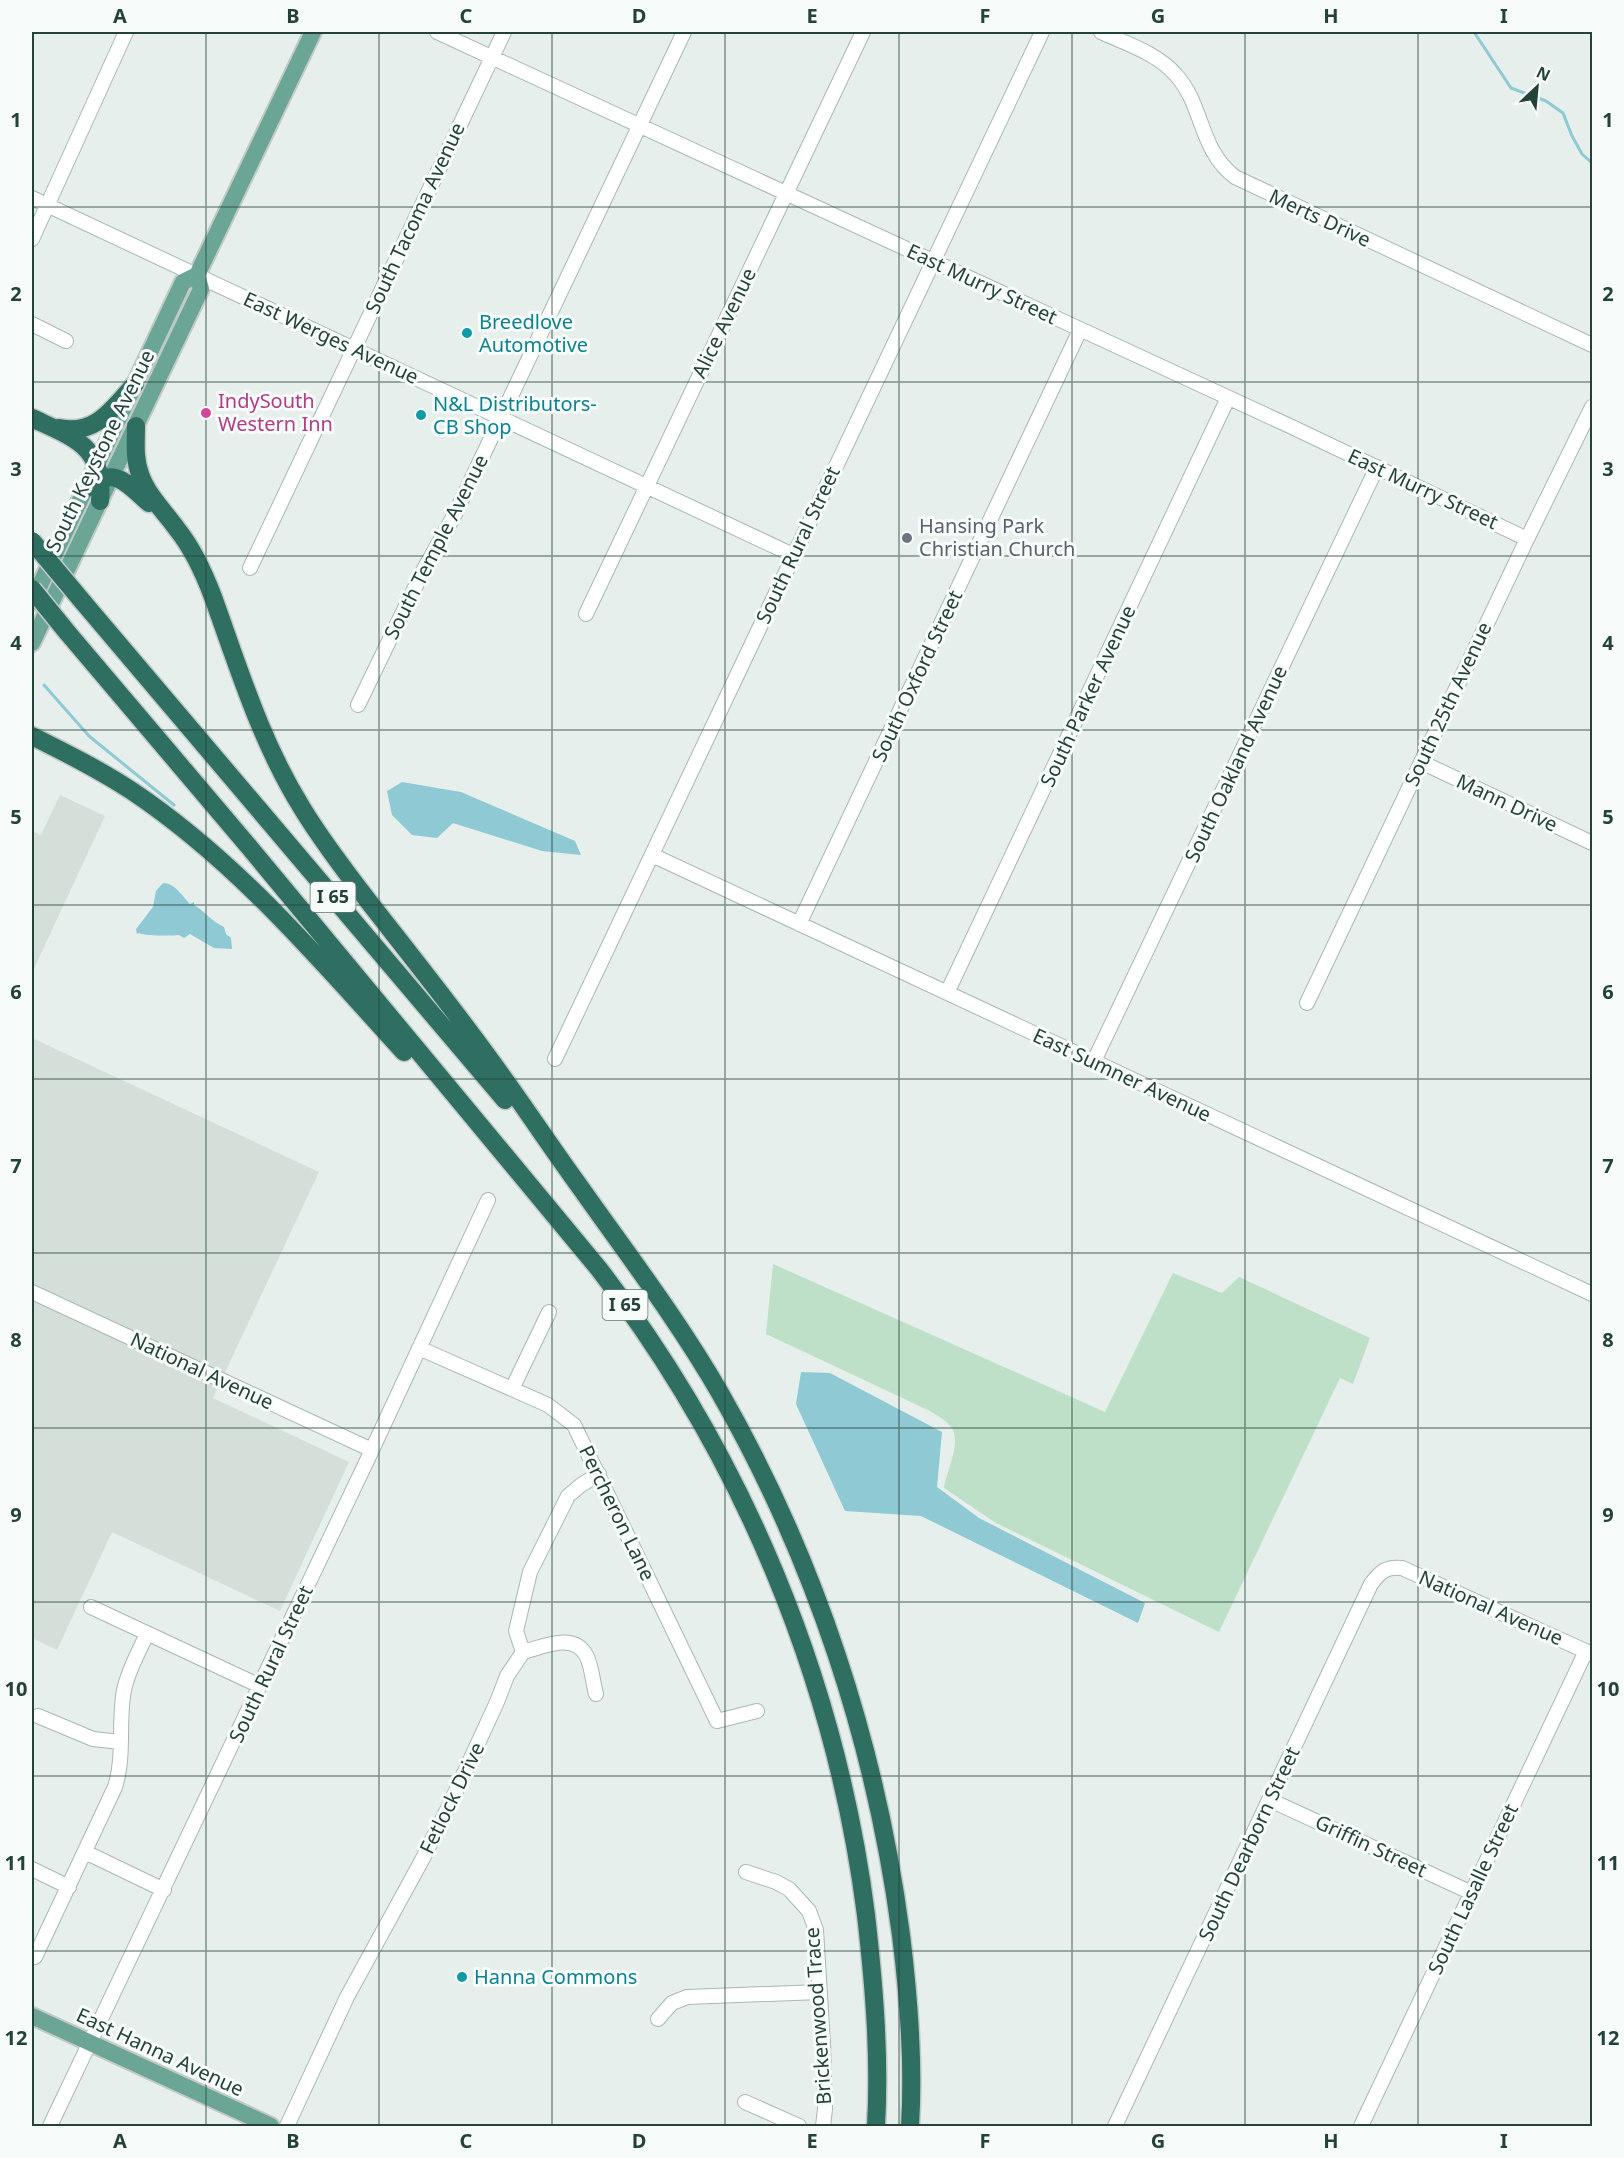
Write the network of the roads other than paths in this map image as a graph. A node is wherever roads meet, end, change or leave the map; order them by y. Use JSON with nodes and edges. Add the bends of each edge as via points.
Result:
{"nodes":[{"id":1,"x":126,"y":32,"type":"edge"},
{"id":2,"x":313,"y":32,"type":"edge"},
{"id":3,"x":437,"y":32,"type":"edge"},
{"id":4,"x":504,"y":32,"type":"edge"},
{"id":5,"x":684,"y":32,"type":"edge"},
{"id":6,"x":863,"y":32,"type":"edge"},
{"id":7,"x":1042,"y":32,"type":"edge"},
{"id":8,"x":1101,"y":32,"type":"edge"},
{"id":9,"x":492,"y":58,"type":"junction"},
{"id":10,"x":639,"y":124,"type":"junction"},
{"id":11,"x":786,"y":194,"type":"junction"},
{"id":12,"x":32,"y":198,"type":"edge"},
{"id":13,"x":47,"y":205,"type":"junction"},
{"id":14,"x":32,"y":238,"type":"edge"},
{"id":15,"x":933,"y":261,"type":"junction"},
{"id":16,"x":197,"y":275,"type":"junction"},
{"id":17,"x":32,"y":324,"type":"edge"},
{"id":18,"x":1080,"y":330,"type":"junction"},
{"id":19,"x":66,"y":341,"type":"dead end"},
{"id":20,"x":1593,"y":345,"type":"edge"},
{"id":21,"x":354,"y":348,"type":"junction"},
{"id":22,"x":135,"y":384,"type":"junction"},
{"id":23,"x":1228,"y":398,"type":"junction"},
{"id":24,"x":1593,"y":407,"type":"edge"},
{"id":25,"x":500,"y":418,"type":"junction"},
{"id":26,"x":38,"y":421,"type":"edge"},
{"id":27,"x":136,"y":426,"type":"junction"},
{"id":28,"x":1377,"y":467,"type":"junction"},
{"id":29,"x":103,"y":473,"type":"junction"},
{"id":30,"x":646,"y":486,"type":"junction"},
{"id":31,"x":85,"y":489,"type":"joint"},
{"id":32,"x":100,"y":501,"type":"joint"},
{"id":33,"x":165,"y":514,"type":"junction"},
{"id":34,"x":1527,"y":538,"type":"junction"},
{"id":35,"x":32,"y":541,"type":"edge"},
{"id":36,"x":793,"y":555,"type":"junction"},
{"id":37,"x":250,"y":568,"type":"dead end"},
{"id":38,"x":32,"y":589,"type":"edge"},
{"id":39,"x":32,"y":602,"type":"edge"},
{"id":40,"x":586,"y":614,"type":"dead end"},
{"id":41,"x":32,"y":643,"type":"edge"},
{"id":42,"x":358,"y":705,"type":"dead end"},
{"id":43,"x":34,"y":738,"type":"edge"},
{"id":44,"x":1420,"y":762,"type":"junction"},
{"id":45,"x":1593,"y":843,"type":"edge"},
{"id":46,"x":652,"y":855,"type":"junction"},
{"id":47,"x":799,"y":924,"type":"junction"},
{"id":48,"x":947,"y":993,"type":"junction"},
{"id":49,"x":1307,"y":1003,"type":"dead end"},
{"id":50,"x":555,"y":1059,"type":"dead end"},
{"id":51,"x":1094,"y":1061,"type":"junction"},
{"id":52,"x":582,"y":1191,"type":"junction"},
{"id":53,"x":488,"y":1200,"type":"dead end"},
{"id":54,"x":551,"y":1211,"type":"junction"},
{"id":55,"x":32,"y":1292,"type":"edge"},
{"id":56,"x":1593,"y":1294,"type":"edge"},
{"id":57,"x":549,"y":1312,"type":"dead end"},
{"id":58,"x":419,"y":1348,"type":"junction"},
{"id":59,"x":512,"y":1389,"type":"junction"},
{"id":60,"x":372,"y":1450,"type":"junction"},
{"id":61,"x":599,"y":1474,"type":"junction"},
{"id":62,"x":1389,"y":1567,"type":"joint"},
{"id":63,"x":91,"y":1607,"type":"dead end"},
{"id":64,"x":147,"y":1634,"type":"junction"},
{"id":65,"x":523,"y":1652,"type":"junction"},
{"id":66,"x":1589,"y":1653,"type":"edge"},
{"id":67,"x":260,"y":1686,"type":"junction"},
{"id":68,"x":596,"y":1694,"type":"dead end"},
{"id":69,"x":757,"y":1711,"type":"dead end"},
{"id":70,"x":38,"y":1716,"type":"dead end"},
{"id":71,"x":120,"y":1742,"type":"junction"},
{"id":72,"x":1270,"y":1800,"type":"junction"},
{"id":73,"x":85,"y":1852,"type":"junction"},
{"id":74,"x":32,"y":1869,"type":"edge"},
{"id":75,"x":746,"y":1872,"type":"dead end"},
{"id":76,"x":69,"y":1887,"type":"junction"},
{"id":77,"x":164,"y":1890,"type":"junction"},
{"id":78,"x":1472,"y":1893,"type":"junction"},
{"id":79,"x":36,"y":1957,"type":"dead end"},
{"id":80,"x":820,"y":1992,"type":"junction"},
{"id":81,"x":32,"y":2016,"type":"edge"},
{"id":82,"x":658,"y":2019,"type":"dead end"},
{"id":83,"x":90,"y":2043,"type":"junction"},
{"id":84,"x":745,"y":2102,"type":"dead end"},
{"id":85,"x":50,"y":2127,"type":"edge"},
{"id":86,"x":271,"y":2127,"type":"edge"},
{"id":87,"x":287,"y":2127,"type":"edge"},
{"id":88,"x":799,"y":2127,"type":"edge"},
{"id":89,"x":823,"y":2127,"type":"edge"},
{"id":90,"x":876,"y":2127,"type":"edge"},
{"id":91,"x":910,"y":2127,"type":"edge"},
{"id":92,"x":1115,"y":2127,"type":"edge"},
{"id":93,"x":1361,"y":2127,"type":"edge"}],
"edges":[{"from":1,"to":13,"type":"street"},
{"from":2,"to":16,"type":"main road","name":"South Keystone Avenue"},
{"from":3,"to":9,"type":"street","name":"East Murry Street"},
{"from":4,"to":9,"type":"street","name":"South Tacoma Avenue"},
{"from":5,"to":10,"type":"street","name":"South Temple Avenue"},
{"from":6,"to":11,"type":"street","name":"Alice Avenue"},
{"from":7,"to":15,"type":"street","name":"South Rural Street"},
{"from":8,"to":20,"type":"street","name":"Merts Drive","via":[[1163,61],[1178,76],[1212,152],[1235,177]]},
{"from":9,"to":10,"type":"street","name":"East Murry Street"},
{"from":9,"to":21,"type":"street","name":"South Tacoma Avenue"},
{"from":10,"to":11,"type":"street","name":"East Murry Street"},
{"from":10,"to":25,"type":"street","name":"South Temple Avenue"},
{"from":11,"to":15,"type":"street","name":"East Murry Street"},
{"from":11,"to":30,"type":"street","name":"Alice Avenue"},
{"from":12,"to":13,"type":"street","name":"East Werges Avenue"},
{"from":13,"to":14,"type":"street"},
{"from":13,"to":16,"type":"street","name":"East Werges Avenue"},
{"from":15,"to":18,"type":"street","name":"East Murry Street"},
{"from":15,"to":36,"type":"street","name":"South Rural Street"},
{"from":16,"to":21,"type":"street","name":"East Werges Avenue"},
{"from":16,"to":22,"type":"main road","name":"South Keystone Avenue","via":[[183,282]]},
{"from":16,"to":27,"type":"main road","name":"South Keystone Avenue","via":[[201,289]]},
{"from":17,"to":19,"type":"street"},
{"from":18,"to":23,"type":"street","name":"East Murry Street"},
{"from":18,"to":47,"type":"street","name":"South Oxford Street"},
{"from":21,"to":25,"type":"street","name":"East Werges Avenue"},
{"from":21,"to":37,"type":"street","name":"South Tacoma Avenue"},
{"from":22,"to":26,"type":"highway","via":[[96,424],[74,430]]},
{"from":22,"to":29,"type":"main road","name":"South Keystone Avenue"},
{"from":23,"to":28,"type":"street","name":"East Murry Street"},
{"from":23,"to":48,"type":"street","name":"South Parker Avenue"},
{"from":24,"to":34,"type":"street","name":"South 25th Avenue"},
{"from":25,"to":30,"type":"street","name":"East Werges Avenue"},
{"from":25,"to":42,"type":"street","name":"South Temple Avenue"},
{"from":26,"to":29,"type":"highway","via":[[91,452]]},
{"from":27,"to":29,"type":"main road","name":"South Keystone Avenue"},
{"from":27,"to":33,"type":"highway","via":[[139,472]]},
{"from":28,"to":34,"type":"street","name":"East Murry Street"},
{"from":28,"to":51,"type":"street","name":"South Oakland Avenue"},
{"from":29,"to":31,"type":"highway"},
{"from":29,"to":32,"type":"highway"},
{"from":29,"to":33,"type":"highway","via":[[126,481]]},
{"from":30,"to":36,"type":"street","name":"East Werges Avenue"},
{"from":30,"to":40,"type":"street","name":"Alice Avenue"},
{"from":31,"to":39,"type":"main road","name":"South Keystone Avenue"},
{"from":32,"to":41,"type":"main road","name":"South Keystone Avenue"},
{"from":33,"to":52,"type":"highway","via":[[203,571],[258,722],[300,806],[330,852],[486,1054]]},
{"from":34,"to":44,"type":"street","name":"South 25th Avenue"},
{"from":35,"to":52,"type":"highway","number":"I 65","bridge":true},
{"from":36,"to":46,"type":"street","name":"South Rural Street"},
{"from":38,"to":54,"type":"highway","number":"I 65","bridge":true},
{"from":43,"to":54,"type":"highway","via":[[131,790],[239,876],[288,924]]},
{"from":44,"to":45,"type":"street","name":"Mann Drive"},
{"from":44,"to":49,"type":"street","name":"South 25th Avenue"},
{"from":46,"to":47,"type":"street","name":"East Sumner Avenue"},
{"from":46,"to":50,"type":"street","name":"South Rural Street"},
{"from":47,"to":48,"type":"street","name":"East Sumner Avenue"},
{"from":48,"to":51,"type":"street","name":"East Sumner Avenue"},
{"from":51,"to":56,"type":"street","name":"East Sumner Avenue"},
{"from":52,"to":91,"type":"highway","number":"I 65","via":[[650,1283],[721,1396],[791,1536],[834,1646],[871,1774],[895,1897],[910,2029]]},
{"from":53,"to":58,"type":"street","name":"South Rural Street"},
{"from":54,"to":90,"type":"highway","number":"I 65","via":[[612,1287],[692,1406],[762,1543],[796,1628],[820,1697],[860,1873],[875,2012]]},
{"from":55,"to":60,"type":"street","name":"National Avenue"},
{"from":57,"to":59,"type":"street"},
{"from":58,"to":59,"type":"street","name":"Percheron Lane"},
{"from":58,"to":60,"type":"street","name":"South Rural Street"},
{"from":59,"to":61,"type":"street","name":"Percheron Lane","via":[[548,1405],[574,1425]]},
{"from":60,"to":67,"type":"street","name":"South Rural Street"},
{"from":61,"to":65,"type":"street","via":[[568,1497],[530,1572],[516,1631]]},
{"from":61,"to":69,"type":"street","name":"Percheron Lane","via":[[717,1721]]},
{"from":62,"to":66,"type":"street","name":"National Avenue","via":[[1410,1572]]},
{"from":62,"to":72,"type":"street","name":"South Dearborn Street","via":[[1371,1584]]},
{"from":63,"to":64,"type":"street"},
{"from":64,"to":67,"type":"street"},
{"from":64,"to":71,"type":"street","via":[[125,1684]]},
{"from":65,"to":68,"type":"street","via":[[557,1642],[577,1646],[587,1657]]},
{"from":65,"to":87,"type":"street","name":"Fetlock Drive","via":[[507,1676],[422,1860],[337,2017]]},
{"from":66,"to":78,"type":"street","name":"South Lasalle Street"},
{"from":67,"to":77,"type":"street","name":"South Rural Street"},
{"from":70,"to":71,"type":"street","via":[[93,1739]]},
{"from":71,"to":73,"type":"street","via":[[116,1783]]},
{"from":72,"to":78,"type":"street","name":"Griffin Street"},
{"from":72,"to":92,"type":"street","name":"South Dearborn Street"},
{"from":73,"to":76,"type":"street"},
{"from":73,"to":77,"type":"street"},
{"from":74,"to":76,"type":"street"},
{"from":75,"to":80,"type":"street","name":"Brickenwood Trace","via":[[789,1889],[809,1911],[818,1940]]},
{"from":76,"to":79,"type":"street"},
{"from":77,"to":83,"type":"street","name":"South Rural Street"},
{"from":78,"to":93,"type":"street","name":"South Lasalle Street"},
{"from":80,"to":82,"type":"street","via":[[687,1998],[672,2003]]},
{"from":80,"to":89,"type":"street","name":"Brickenwood Trace"},
{"from":81,"to":83,"type":"main road","name":"East Hanna Avenue"},
{"from":83,"to":85,"type":"street","name":"South Rural Street"},
{"from":83,"to":86,"type":"main road","name":"East Hanna Avenue"},
{"from":84,"to":88,"type":"street"}]}
